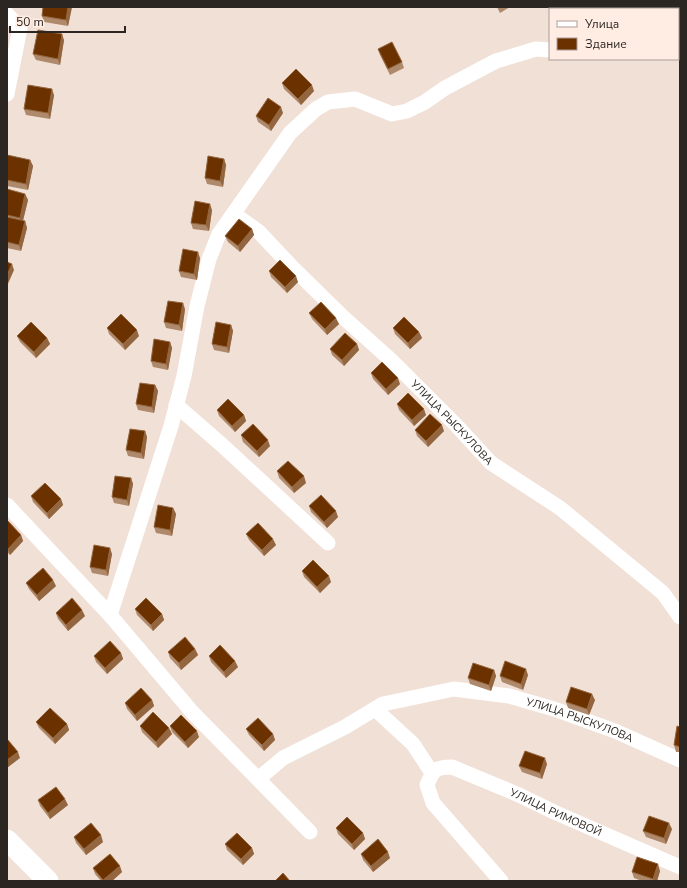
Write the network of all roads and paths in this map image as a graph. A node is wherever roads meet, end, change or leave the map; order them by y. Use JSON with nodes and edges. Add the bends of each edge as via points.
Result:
{"nodes":[{"id":1,"x":7,"y":14,"type":"edge"},
{"id":2,"x":549,"y":50,"type":"edge"},
{"id":3,"x":7,"y":94,"type":"edge"},
{"id":4,"x":234,"y":214,"type":"junction"},
{"id":5,"x":176,"y":405,"type":"junction"},
{"id":6,"x":7,"y":505,"type":"edge"},
{"id":7,"x":328,"y":543,"type":"dead end"},
{"id":8,"x":110,"y":615,"type":"junction"},
{"id":9,"x":680,"y":617,"type":"edge"},
{"id":10,"x":374,"y":709,"type":"junction"},
{"id":11,"x":680,"y":760,"type":"edge"},
{"id":12,"x":432,"y":774,"type":"junction"},
{"id":13,"x":258,"y":778,"type":"junction"},
{"id":14,"x":310,"y":832,"type":"dead end"},
{"id":15,"x":7,"y":840,"type":"edge"},
{"id":16,"x":680,"y":867,"type":"edge"},
{"id":17,"x":48,"y":881,"type":"edge"},
{"id":18,"x":501,"y":881,"type":"edge"}],
"edges":[{"from":1,"to":3,"type":"street","via":[[20,28]]},
{"from":2,"to":4,"type":"street","via":[[536,49],[496,62],[445,88],[419,105],[399,113],[392,114],[355,99],[328,102],[316,109],[290,133]]},
{"from":4,"to":5,"type":"street","via":[[220,234],[209,259]]},
{"from":4,"to":9,"type":"street","name":"УЛИЦА РЫСКУЛОВА","via":[[258,231],[343,317],[392,361],[491,463],[560,508],[663,593]]},
{"from":5,"to":7,"type":"street"},
{"from":5,"to":8,"type":"street"},
{"from":6,"to":8,"type":"street"},
{"from":8,"to":13,"type":"street","via":[[192,712]]},
{"from":10,"to":11,"type":"street","name":"УЛИЦА РЫСКУЛОВА","via":[[383,704],[454,689],[509,696],[561,711],[615,731]]},
{"from":10,"to":12,"type":"street","via":[[413,744]]},
{"from":10,"to":13,"type":"street","name":"УЛИЦА РЫСКУЛОВА","via":[[345,727],[283,758]]},
{"from":12,"to":16,"type":"street","name":"УЛИЦА РИМОВОЙ","via":[[440,767],[452,767]]},
{"from":12,"to":18,"type":"street","via":[[427,785],[433,803]]},
{"from":13,"to":14,"type":"street"},
{"from":15,"to":17,"type":"street"}]}
